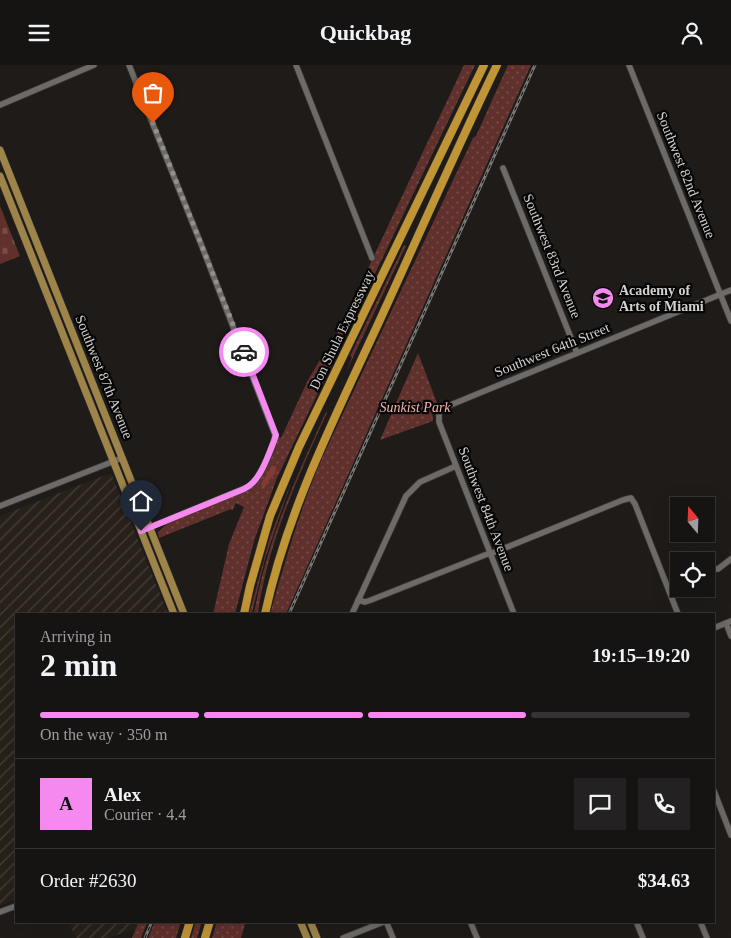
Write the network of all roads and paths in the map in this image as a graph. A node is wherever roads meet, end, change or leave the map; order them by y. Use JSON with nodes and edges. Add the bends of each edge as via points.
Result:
{"nodes":[{"id":1,"x":94,"y":65,"type":"edge"},
{"id":2,"x":129,"y":65,"type":"edge"},
{"id":3,"x":296,"y":65,"type":"edge"},
{"id":4,"x":484,"y":65,"type":"edge"},
{"id":5,"x":497,"y":65,"type":"edge"},
{"id":6,"x":629,"y":65,"type":"edge"},
{"id":7,"x":0,"y":105,"type":"edge"},
{"id":8,"x":0,"y":150,"type":"edge"},
{"id":9,"x":503,"y":168,"type":"dead end"},
{"id":10,"x":0,"y":176,"type":"edge"},
{"id":11,"x":13,"y":183,"type":"junction"},
{"id":12,"x":4,"y":187,"type":"junction"},
{"id":13,"x":32,"y":231,"type":"junction"},
{"id":14,"x":23,"y":235,"type":"junction"},
{"id":15,"x":41,"y":253,"type":"junction"},
{"id":16,"x":32,"y":257,"type":"junction"},
{"id":17,"x":372,"y":257,"type":"dead end"},
{"id":18,"x":731,"y":290,"type":"edge"},
{"id":19,"x":720,"y":295,"type":"junction"},
{"id":20,"x":58,"y":297,"type":"junction"},
{"id":21,"x":49,"y":300,"type":"junction"},
{"id":22,"x":731,"y":321,"type":"edge"},
{"id":23,"x":577,"y":353,"type":"junction"},
{"id":24,"x":89,"y":375,"type":"junction"},
{"id":25,"x":80,"y":378,"type":"junction"},
{"id":26,"x":439,"y":412,"type":"joint"},
{"id":27,"x":115,"y":439,"type":"junction"},
{"id":28,"x":106,"y":442,"type":"junction"},
{"id":29,"x":122,"y":458,"type":"junction"},
{"id":30,"x":113,"y":462,"type":"junction"},
{"id":31,"x":456,"y":466,"type":"junction"},
{"id":32,"x":0,"y":506,"type":"edge"},
{"id":33,"x":150,"y":528,"type":"junction"},
{"id":34,"x":141,"y":531,"type":"junction"},
{"id":35,"x":490,"y":553,"type":"junction"},
{"id":36,"x":731,"y":559,"type":"edge"},
{"id":37,"x":715,"y":569,"type":"edge"},
{"id":38,"x":358,"y":600,"type":"junction"},
{"id":39,"x":174,"y":613,"type":"edge"},
{"id":40,"x":184,"y":613,"type":"edge"},
{"id":41,"x":244,"y":613,"type":"edge"},
{"id":42,"x":265,"y":613,"type":"edge"},
{"id":43,"x":352,"y":613,"type":"edge"},
{"id":44,"x":514,"y":613,"type":"edge"},
{"id":45,"x":678,"y":613,"type":"edge"},
{"id":46,"x":728,"y":622,"type":"edge"},
{"id":47,"x":715,"y":628,"type":"edge"},
{"id":48,"x":731,"y":636,"type":"edge"},
{"id":49,"x":715,"y":794,"type":"edge"},
{"id":50,"x":731,"y":835,"type":"edge"},
{"id":51,"x":15,"y":906,"type":"edge"},
{"id":52,"x":0,"y":912,"type":"edge"},
{"id":53,"x":189,"y":923,"type":"edge"},
{"id":54,"x":209,"y":923,"type":"edge"},
{"id":55,"x":301,"y":923,"type":"edge"},
{"id":56,"x":311,"y":923,"type":"edge"},
{"id":57,"x":381,"y":923,"type":"edge"},
{"id":58,"x":387,"y":923,"type":"edge"},
{"id":59,"x":471,"y":923,"type":"edge"},
{"id":60,"x":637,"y":923,"type":"edge"},
{"id":61,"x":701,"y":923,"type":"edge"},
{"id":62,"x":185,"y":938,"type":"edge"},
{"id":63,"x":205,"y":938,"type":"edge"},
{"id":64,"x":307,"y":938,"type":"edge"},
{"id":65,"x":317,"y":938,"type":"edge"},
{"id":66,"x":344,"y":938,"type":"edge"},
{"id":67,"x":393,"y":938,"type":"edge"},
{"id":68,"x":477,"y":938,"type":"edge"},
{"id":69,"x":643,"y":938,"type":"edge"},
{"id":70,"x":707,"y":938,"type":"edge"}],
"edges":[{"from":1,"to":7,"type":"street"},
{"from":2,"to":33,"type":"street","via":[[275,431],[265,461],[250,486]]},
{"from":3,"to":17,"type":"street"},
{"from":4,"to":41,"type":"highway","name":"Don Shula Expressway","via":[[299,447],[270,516]]},
{"from":5,"to":42,"type":"highway","name":"Don Shula Expressway","via":[[320,451],[290,523]]},
{"from":6,"to":19,"type":"street","name":"Southwest 82nd Avenue"},
{"from":8,"to":11,"type":"main road","name":"Southwest 87th Avenue"},
{"from":9,"to":23,"type":"street","name":"Southwest 83rd Avenue"},
{"from":10,"to":12,"type":"main road","name":"Southwest 87th Avenue"},
{"from":11,"to":12,"type":"main road"},
{"from":11,"to":13,"type":"main road","name":"Southwest 87th Avenue"},
{"from":12,"to":14,"type":"main road","name":"Southwest 87th Avenue"},
{"from":13,"to":14,"type":"main road"},
{"from":13,"to":15,"type":"main road","name":"Southwest 87th Avenue"},
{"from":14,"to":16,"type":"main road","name":"Southwest 87th Avenue"},
{"from":15,"to":16,"type":"main road"},
{"from":15,"to":20,"type":"main road","name":"Southwest 87th Avenue"},
{"from":16,"to":21,"type":"main road","name":"Southwest 87th Avenue"},
{"from":18,"to":19,"type":"street","name":"Southwest 64th Street"},
{"from":19,"to":22,"type":"street","name":"Southwest 82nd Avenue"},
{"from":19,"to":23,"type":"street","name":"Southwest 64th Street"},
{"from":20,"to":21,"type":"main road"},
{"from":20,"to":24,"type":"main road","name":"Southwest 87th Avenue"},
{"from":21,"to":25,"type":"main road","name":"Southwest 87th Avenue"},
{"from":23,"to":26,"type":"street","name":"Southwest 64th Street"},
{"from":24,"to":25,"type":"main road"},
{"from":24,"to":27,"type":"main road","name":"Southwest 87th Avenue"},
{"from":25,"to":28,"type":"main road","name":"Southwest 87th Avenue"},
{"from":26,"to":31,"type":"street","name":"Southwest 84th Avenue","via":[[439,422]]},
{"from":27,"to":28,"type":"main road"},
{"from":27,"to":29,"type":"main road","name":"Southwest 87th Avenue"},
{"from":28,"to":30,"type":"main road","name":"Southwest 87th Avenue"},
{"from":29,"to":30,"type":"street"},
{"from":29,"to":33,"type":"main road","name":"Southwest 87th Avenue"},
{"from":30,"to":32,"type":"street"},
{"from":30,"to":34,"type":"main road","name":"Southwest 87th Avenue"},
{"from":31,"to":35,"type":"street","name":"Southwest 84th Avenue"},
{"from":31,"to":38,"type":"street","via":[[420,482],[406,496]]},
{"from":33,"to":34,"type":"street"},
{"from":33,"to":40,"type":"main road","name":"Southwest 87th Avenue"},
{"from":34,"to":39,"type":"main road","name":"Southwest 87th Avenue"},
{"from":35,"to":38,"type":"street","via":[[371,601]]},
{"from":35,"to":44,"type":"street","name":"Southwest 84th Avenue"},
{"from":35,"to":45,"type":"street","via":[[631,498]]},
{"from":36,"to":37,"type":"street"},
{"from":38,"to":43,"type":"street"},
{"from":46,"to":47,"type":"street"},
{"from":46,"to":48,"type":"street"},
{"from":49,"to":50,"type":"street"},
{"from":51,"to":52,"type":"street"},
{"from":53,"to":62,"type":"highway"},
{"from":54,"to":63,"type":"highway"},
{"from":55,"to":64,"type":"main road"},
{"from":56,"to":65,"type":"main road"},
{"from":57,"to":66,"type":"street"},
{"from":58,"to":67,"type":"street"},
{"from":59,"to":68,"type":"street"},
{"from":60,"to":69,"type":"street"},
{"from":61,"to":70,"type":"street"}]}
